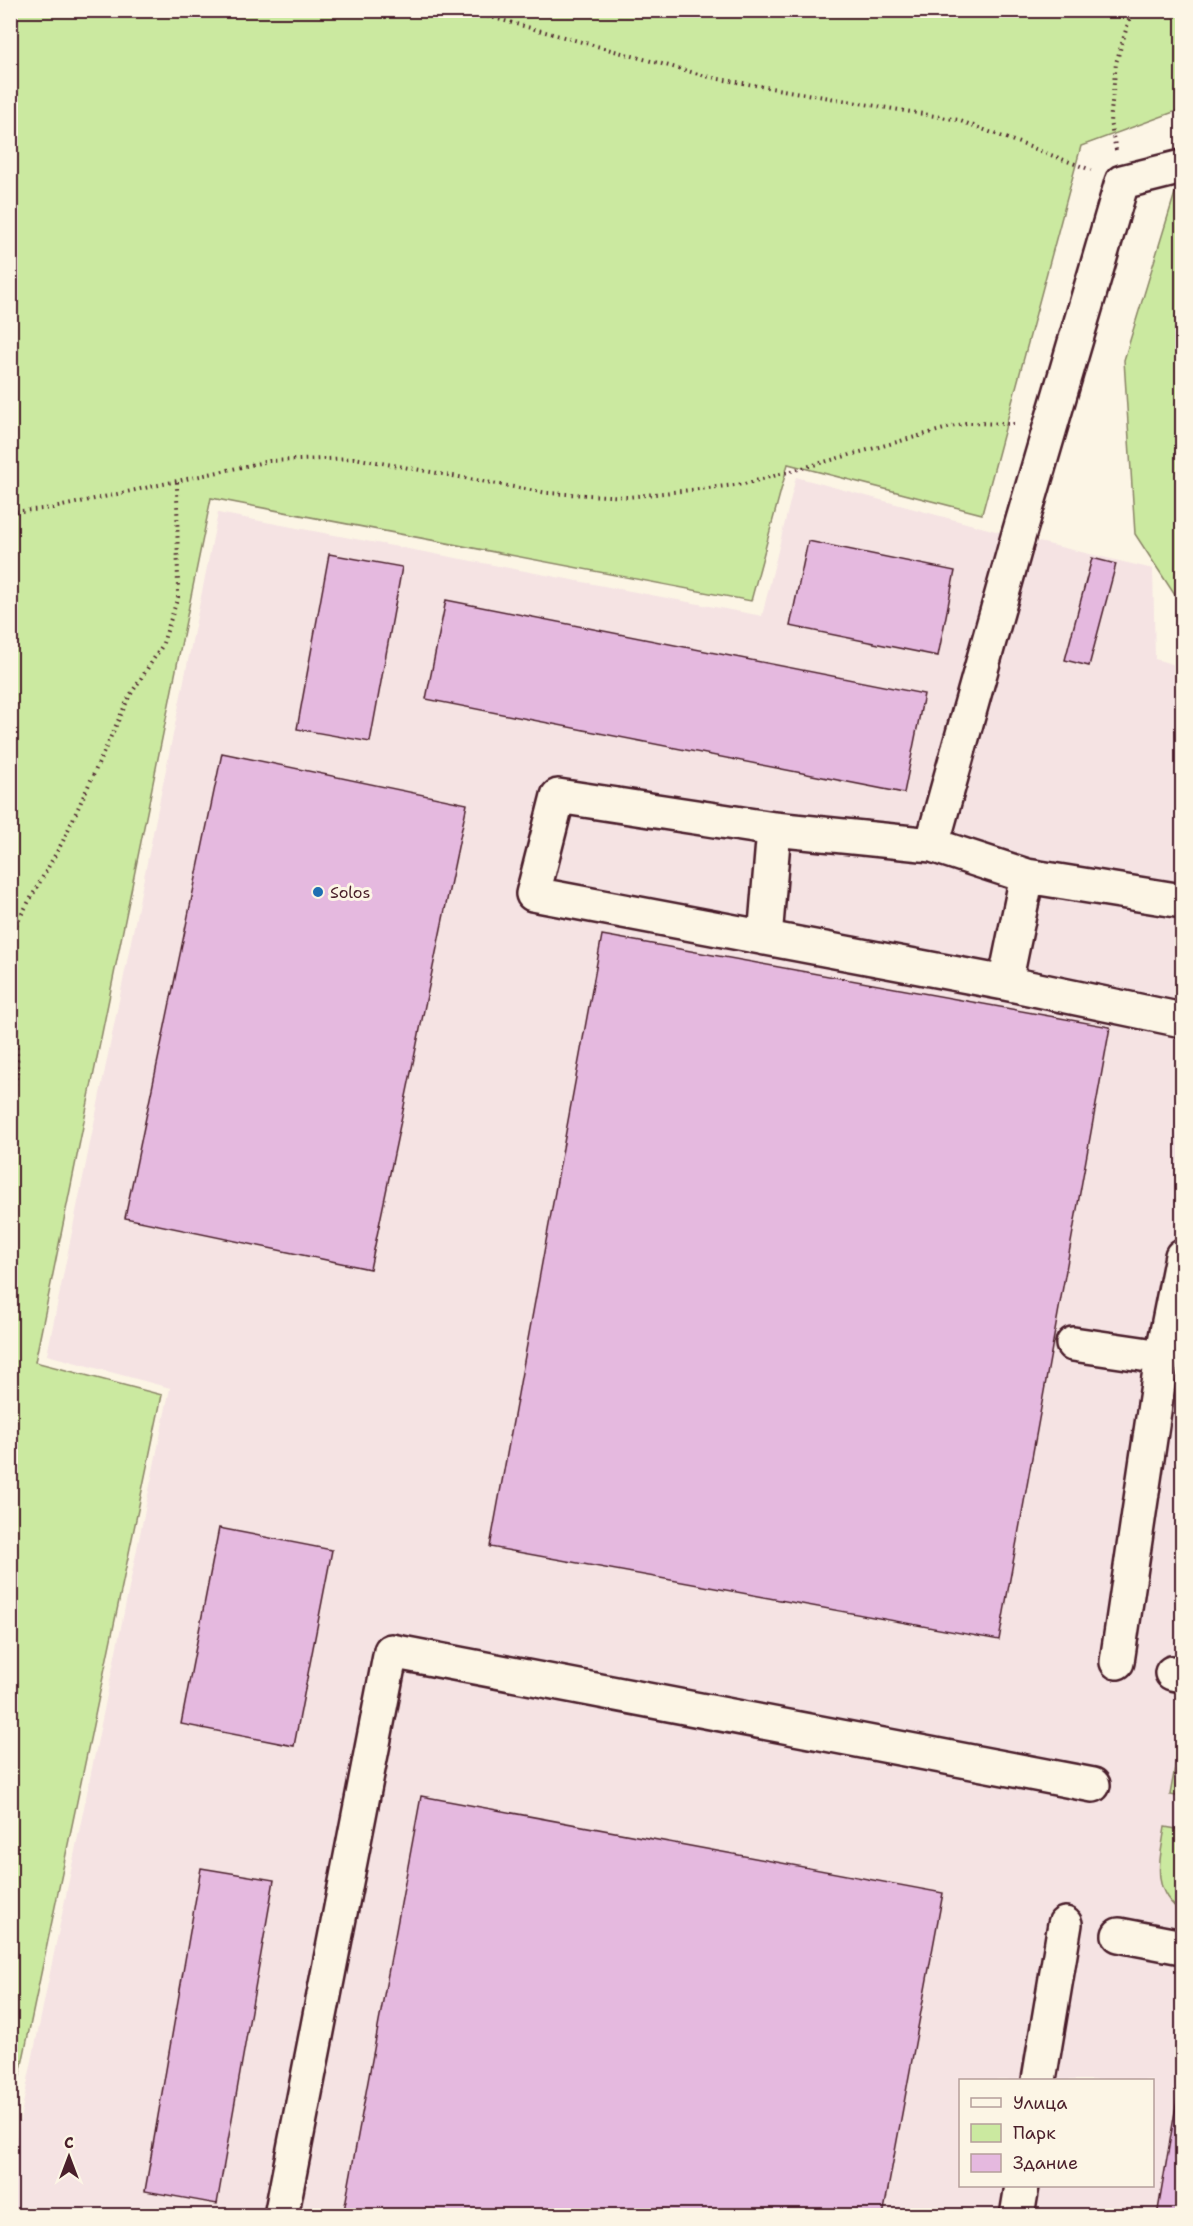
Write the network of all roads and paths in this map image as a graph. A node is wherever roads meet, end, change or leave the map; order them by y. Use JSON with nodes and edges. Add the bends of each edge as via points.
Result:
{"nodes":[{"id":1,"x":452,"y":10,"type":"edge"},
{"id":2,"x":1132,"y":10,"type":"edge"},
{"id":3,"x":1182,"y":167,"type":"edge"},
{"id":4,"x":1122,"y":182,"type":"junction"},
{"id":5,"x":1051,"y":425,"type":"junction"},
{"id":6,"x":177,"y":481,"type":"junction"},
{"id":7,"x":10,"y":512,"type":"edge"},
{"id":8,"x":774,"y":829,"type":"junction"},
{"id":9,"x":932,"y":845,"type":"junction"},
{"id":10,"x":1026,"y":876,"type":"junction"},
{"id":11,"x":1182,"y":901,"type":"edge"},
{"id":12,"x":10,"y":935,"type":"edge"},
{"id":13,"x":765,"y":938,"type":"junction"},
{"id":14,"x":1005,"y":983,"type":"junction"},
{"id":15,"x":10,"y":1012,"type":"edge"},
{"id":16,"x":1182,"y":1020,"type":"edge"},
{"id":17,"x":10,"y":1101,"type":"edge"},
{"id":18,"x":1182,"y":1256,"type":"edge"},
{"id":19,"x":1073,"y":1344,"type":"dead end"},
{"id":20,"x":1162,"y":1357,"type":"junction"},
{"id":21,"x":1117,"y":1662,"type":"dead end"},
{"id":22,"x":1093,"y":1785,"type":"dead end"},
{"id":23,"x":1065,"y":1924,"type":"dead end"},
{"id":24,"x":1119,"y":1935,"type":"dead end"},
{"id":25,"x":1182,"y":1947,"type":"edge"},
{"id":26,"x":1039,"y":2079,"type":"edge"},
{"id":27,"x":1022,"y":2187,"type":"edge"},
{"id":28,"x":281,"y":2216,"type":"edge"},
{"id":29,"x":1017,"y":2216,"type":"edge"}],
"edges":[{"from":1,"to":4,"type":"path","via":[[714,78],[958,120]]},
{"from":2,"to":4,"type":"path","via":[[1116,63],[1110,122]]},
{"from":3,"to":4,"type":"lane"},
{"from":4,"to":5,"type":"lane"},
{"from":5,"to":6,"type":"path","via":[[966,423],[744,484],[628,497],[546,493],[354,458],[269,461]]},
{"from":5,"to":9,"type":"lane"},
{"from":6,"to":7,"type":"path","via":[[53,508]]},
{"from":6,"to":12,"type":"path","via":[[178,597],[162,646],[129,697],[63,841]]},
{"from":8,"to":9,"type":"lane"},
{"from":8,"to":13,"type":"lane"},
{"from":8,"to":13,"type":"lane","via":[[558,796],[533,894]]},
{"from":9,"to":10,"type":"lane"},
{"from":10,"to":11,"type":"lane"},
{"from":10,"to":14,"type":"lane"},
{"from":13,"to":14,"type":"lane"},
{"from":14,"to":16,"type":"lane"},
{"from":15,"to":17,"type":"path","via":[[19,1048],[15,1090]]},
{"from":18,"to":20,"type":"lane"},
{"from":19,"to":20,"type":"lane"},
{"from":20,"to":21,"type":"lane"},
{"from":22,"to":28,"type":"lane","via":[[392,1651]]},
{"from":23,"to":26,"type":"lane"},
{"from":24,"to":25,"type":"lane"},
{"from":27,"to":29,"type":"lane"}]}
